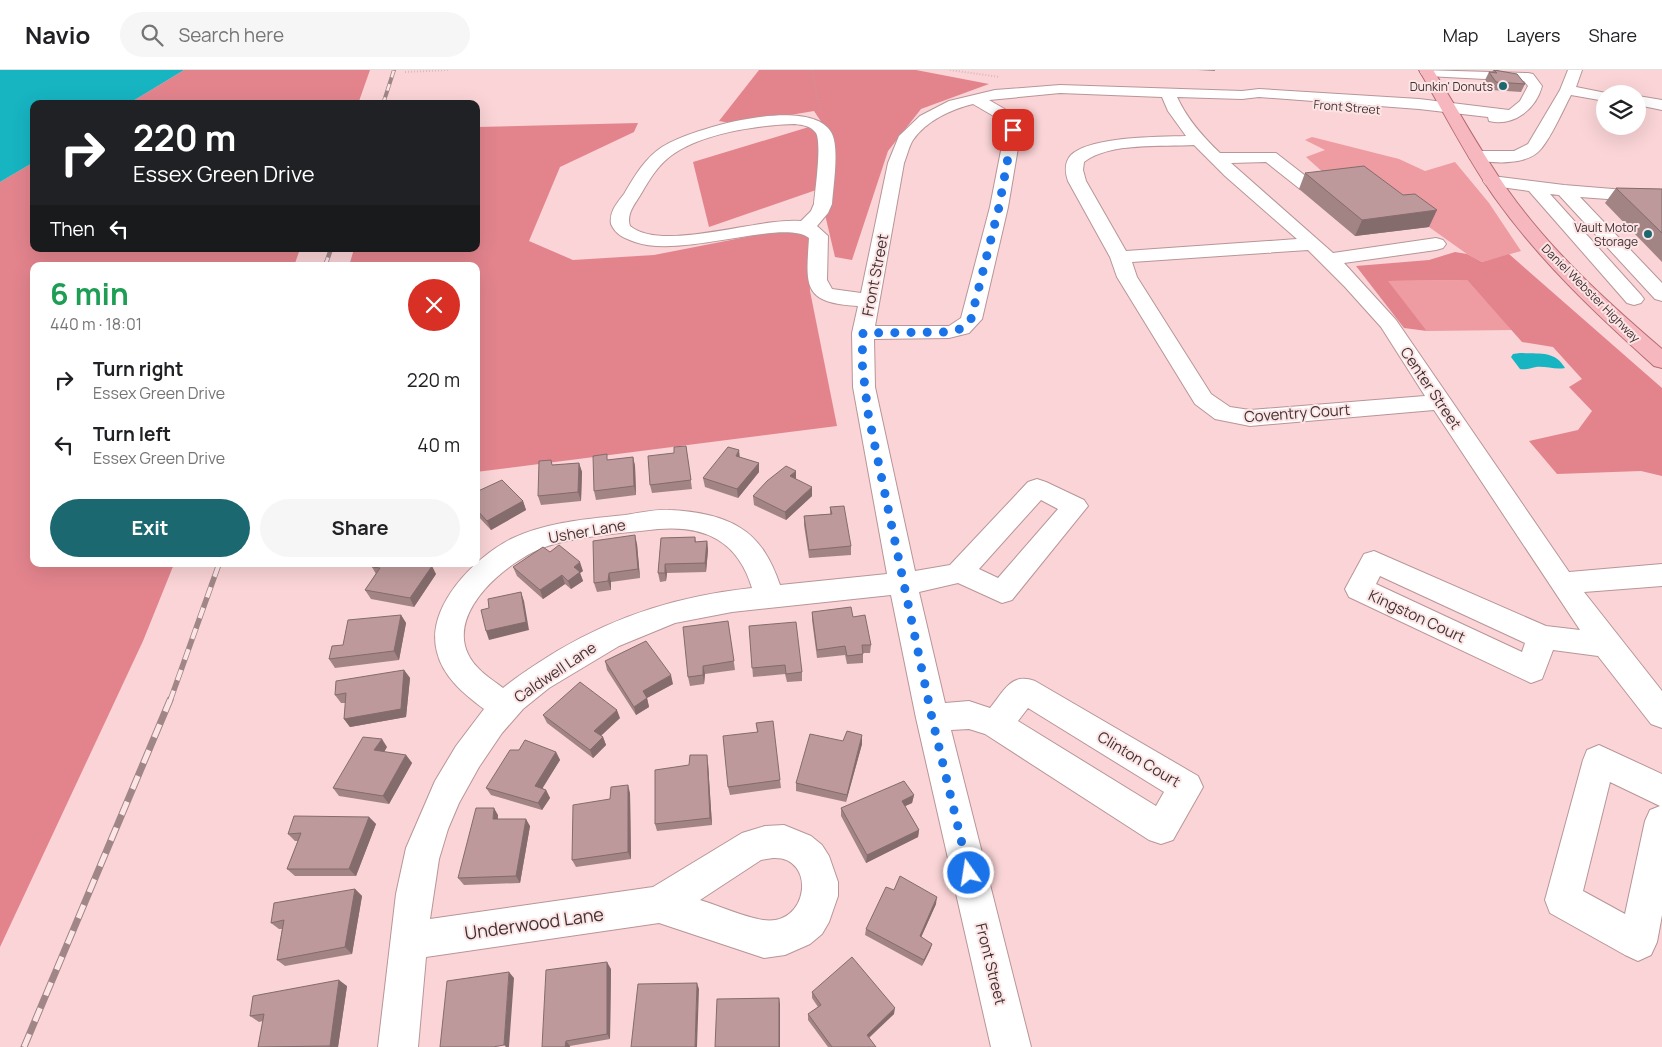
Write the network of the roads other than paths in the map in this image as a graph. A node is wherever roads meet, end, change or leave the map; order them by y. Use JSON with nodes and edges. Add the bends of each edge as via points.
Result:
{"nodes":[{"id":1,"x":1575,"y":70,"type":"edge"},
{"id":2,"x":1427,"y":71,"type":"edge"},
{"id":3,"x":1464,"y":72,"type":"edge"},
{"id":4,"x":1528,"y":74,"type":"edge"},
{"id":5,"x":1567,"y":90,"type":"junction"},
{"id":6,"x":1167,"y":92,"type":"junction"},
{"id":7,"x":1596,"y":95,"type":"edge"},
{"id":8,"x":974,"y":98,"type":"junction"},
{"id":9,"x":1646,"y":102,"type":"edge"},
{"id":10,"x":1662,"y":105,"type":"edge"},
{"id":11,"x":1450,"y":111,"type":"junction"},
{"id":12,"x":1515,"y":112,"type":"junction"},
{"id":13,"x":1199,"y":140,"type":"junction"},
{"id":14,"x":1476,"y":155,"type":"junction"},
{"id":15,"x":1218,"y":158,"type":"junction"},
{"id":16,"x":1492,"y":181,"type":"junction"},
{"id":17,"x":1306,"y":184,"type":"edge"},
{"id":18,"x":1536,"y":187,"type":"junction"},
{"id":19,"x":1564,"y":190,"type":"junction"},
{"id":20,"x":1662,"y":198,"type":"edge"},
{"id":21,"x":808,"y":226,"type":"junction"},
{"id":22,"x":1436,"y":244,"type":"dead end"},
{"id":23,"x":1321,"y":251,"type":"junction"},
{"id":24,"x":1120,"y":256,"type":"junction"},
{"id":25,"x":1662,"y":294,"type":"edge"},
{"id":26,"x":1594,"y":299,"type":"junction"},
{"id":27,"x":1634,"y":299,"type":"junction"},
{"id":28,"x":1662,"y":299,"type":"edge"},
{"id":29,"x":868,"y":300,"type":"junction"},
{"id":30,"x":863,"y":333,"type":"junction"},
{"id":31,"x":1662,"y":362,"type":"edge"},
{"id":32,"x":1441,"y":402,"type":"junction"},
{"id":33,"x":960,"y":572,"type":"dead end"},
{"id":34,"x":1662,"y":575,"type":"edge"},
{"id":35,"x":902,"y":583,"type":"junction"},
{"id":36,"x":1562,"y":583,"type":"junction"},
{"id":37,"x":769,"y":596,"type":"junction"},
{"id":38,"x":1542,"y":637,"type":"junction"},
{"id":39,"x":1607,"y":645,"type":"junction"},
{"id":40,"x":505,"y":707,"type":"junction"},
{"id":41,"x":1662,"y":714,"type":"edge"},
{"id":42,"x":932,"y":718,"type":"junction"},
{"id":43,"x":996,"y":724,"type":"junction"},
{"id":44,"x":1662,"y":791,"type":"edge"},
{"id":45,"x":1662,"y":821,"type":"edge"},
{"id":46,"x":659,"y":905,"type":"dead end"},
{"id":47,"x":409,"y":941,"type":"junction"},
{"id":48,"x":398,"y":1047,"type":"edge"},
{"id":49,"x":1011,"y":1047,"type":"edge"}],
"edges":[{"from":1,"to":5,"type":"street"},
{"from":2,"to":3,"type":"street"},
{"from":2,"to":11,"type":"main road","name":"Daniel Webster Highway"},
{"from":3,"to":4,"type":"street"},
{"from":3,"to":12,"type":"street","via":[[1479,92]]},
{"from":4,"to":12,"type":"street","via":[[1535,90],[1530,100]]},
{"from":5,"to":7,"type":"street"},
{"from":5,"to":14,"type":"street","via":[[1529,152],[1510,157]]},
{"from":6,"to":8,"type":"street","name":"Front Street","via":[[1036,89]]},
{"from":6,"to":11,"type":"street","name":"Front Street"},
{"from":6,"to":13,"type":"street","name":"Center Street"},
{"from":8,"to":29,"type":"street","name":"Front Street","via":[[940,110],[915,128],[906,139],[896,163]]},
{"from":8,"to":30,"type":"street","via":[[1006,118],[1013,130],[999,207],[971,319],[961,329],[949,332]]},
{"from":9,"to":10,"type":"street"},
{"from":11,"to":12,"type":"street","name":"Front Street","via":[[1500,118]]},
{"from":11,"to":14,"type":"main road","name":"Daniel Webster Highway"},
{"from":13,"to":15,"type":"street","name":"Center Street"},
{"from":13,"to":24,"type":"street","name":"Coventry Court","via":[[1109,145],[1090,150],[1077,159],[1074,170],[1077,181]]},
{"from":14,"to":16,"type":"main road","name":"Daniel Webster Highway"},
{"from":15,"to":17,"type":"street","via":[[1270,156]]},
{"from":15,"to":23,"type":"street","name":"Center Street"},
{"from":16,"to":18,"type":"street"},
{"from":16,"to":26,"type":"main road","name":"Daniel Webster Highway","via":[[1539,242]]},
{"from":18,"to":19,"type":"street"},
{"from":18,"to":27,"type":"street"},
{"from":19,"to":20,"type":"street"},
{"from":19,"to":25,"type":"street"},
{"from":21,"to":21,"type":"street","via":[[778,226],[665,244],[633,237],[620,226],[618,219],[653,165],[666,152],[686,141],[733,128],[786,119],[809,122],[825,132],[823,204]]},
{"from":21,"to":29,"type":"street","via":[[820,236],[816,277],[821,291],[838,299]]},
{"from":22,"to":23,"type":"street"},
{"from":23,"to":24,"type":"street"},
{"from":23,"to":32,"type":"street","name":"Center Street","via":[[1389,324]]},
{"from":24,"to":32,"type":"street","name":"Coventry Court","via":[[1127,277],[1169,347],[1203,399],[1223,414],[1250,418]]},
{"from":26,"to":27,"type":"street"},
{"from":26,"to":31,"type":"main road","name":"Daniel Webster Highway"},
{"from":27,"to":28,"type":"street"},
{"from":29,"to":30,"type":"street","name":"Front Street"},
{"from":30,"to":35,"type":"street","name":"Front Street","via":[[866,404]]},
{"from":32,"to":36,"type":"street","name":"Center Street"},
{"from":33,"to":35,"type":"street","name":"Caldwell Lane","via":[[945,578]]},
{"from":34,"to":36,"type":"street"},
{"from":35,"to":37,"type":"street","name":"Caldwell Lane"},
{"from":35,"to":42,"type":"street","name":"Front Street"},
{"from":36,"to":39,"type":"street","name":"Center Street"},
{"from":37,"to":40,"type":"street","name":"Caldwell Lane","via":[[670,612],[636,624],[555,668]]},
{"from":37,"to":40,"type":"street","name":"Usher Lane","via":[[763,573],[744,544],[710,525],[666,519],[555,534],[529,543],[507,554],[482,574],[465,593],[452,616],[449,640],[456,662],[472,682]]},
{"from":38,"to":38,"type":"street","name":"Kingston Court","via":[[1374,561],[1359,589],[1531,670]]},
{"from":38,"to":39,"type":"street","name":"Kingston Court"},
{"from":39,"to":41,"type":"street","name":"Center Street"},
{"from":40,"to":47,"type":"street","name":"Caldwell Lane","via":[[462,767],[439,809],[424,848]]},
{"from":42,"to":43,"type":"street","name":"Clinton Court","via":[[969,715]]},
{"from":42,"to":49,"type":"street","name":"Front Street"},
{"from":43,"to":43,"type":"street","name":"Clinton Court","via":[[1161,828],[1186,786],[1024,690]]},
{"from":44,"to":45,"type":"street","via":[[1599,760],[1563,900],[1638,942]]},
{"from":46,"to":47,"type":"street","name":"Underwood Lane"},
{"from":47,"to":48,"type":"street","name":"Caldwell Lane"}]}
